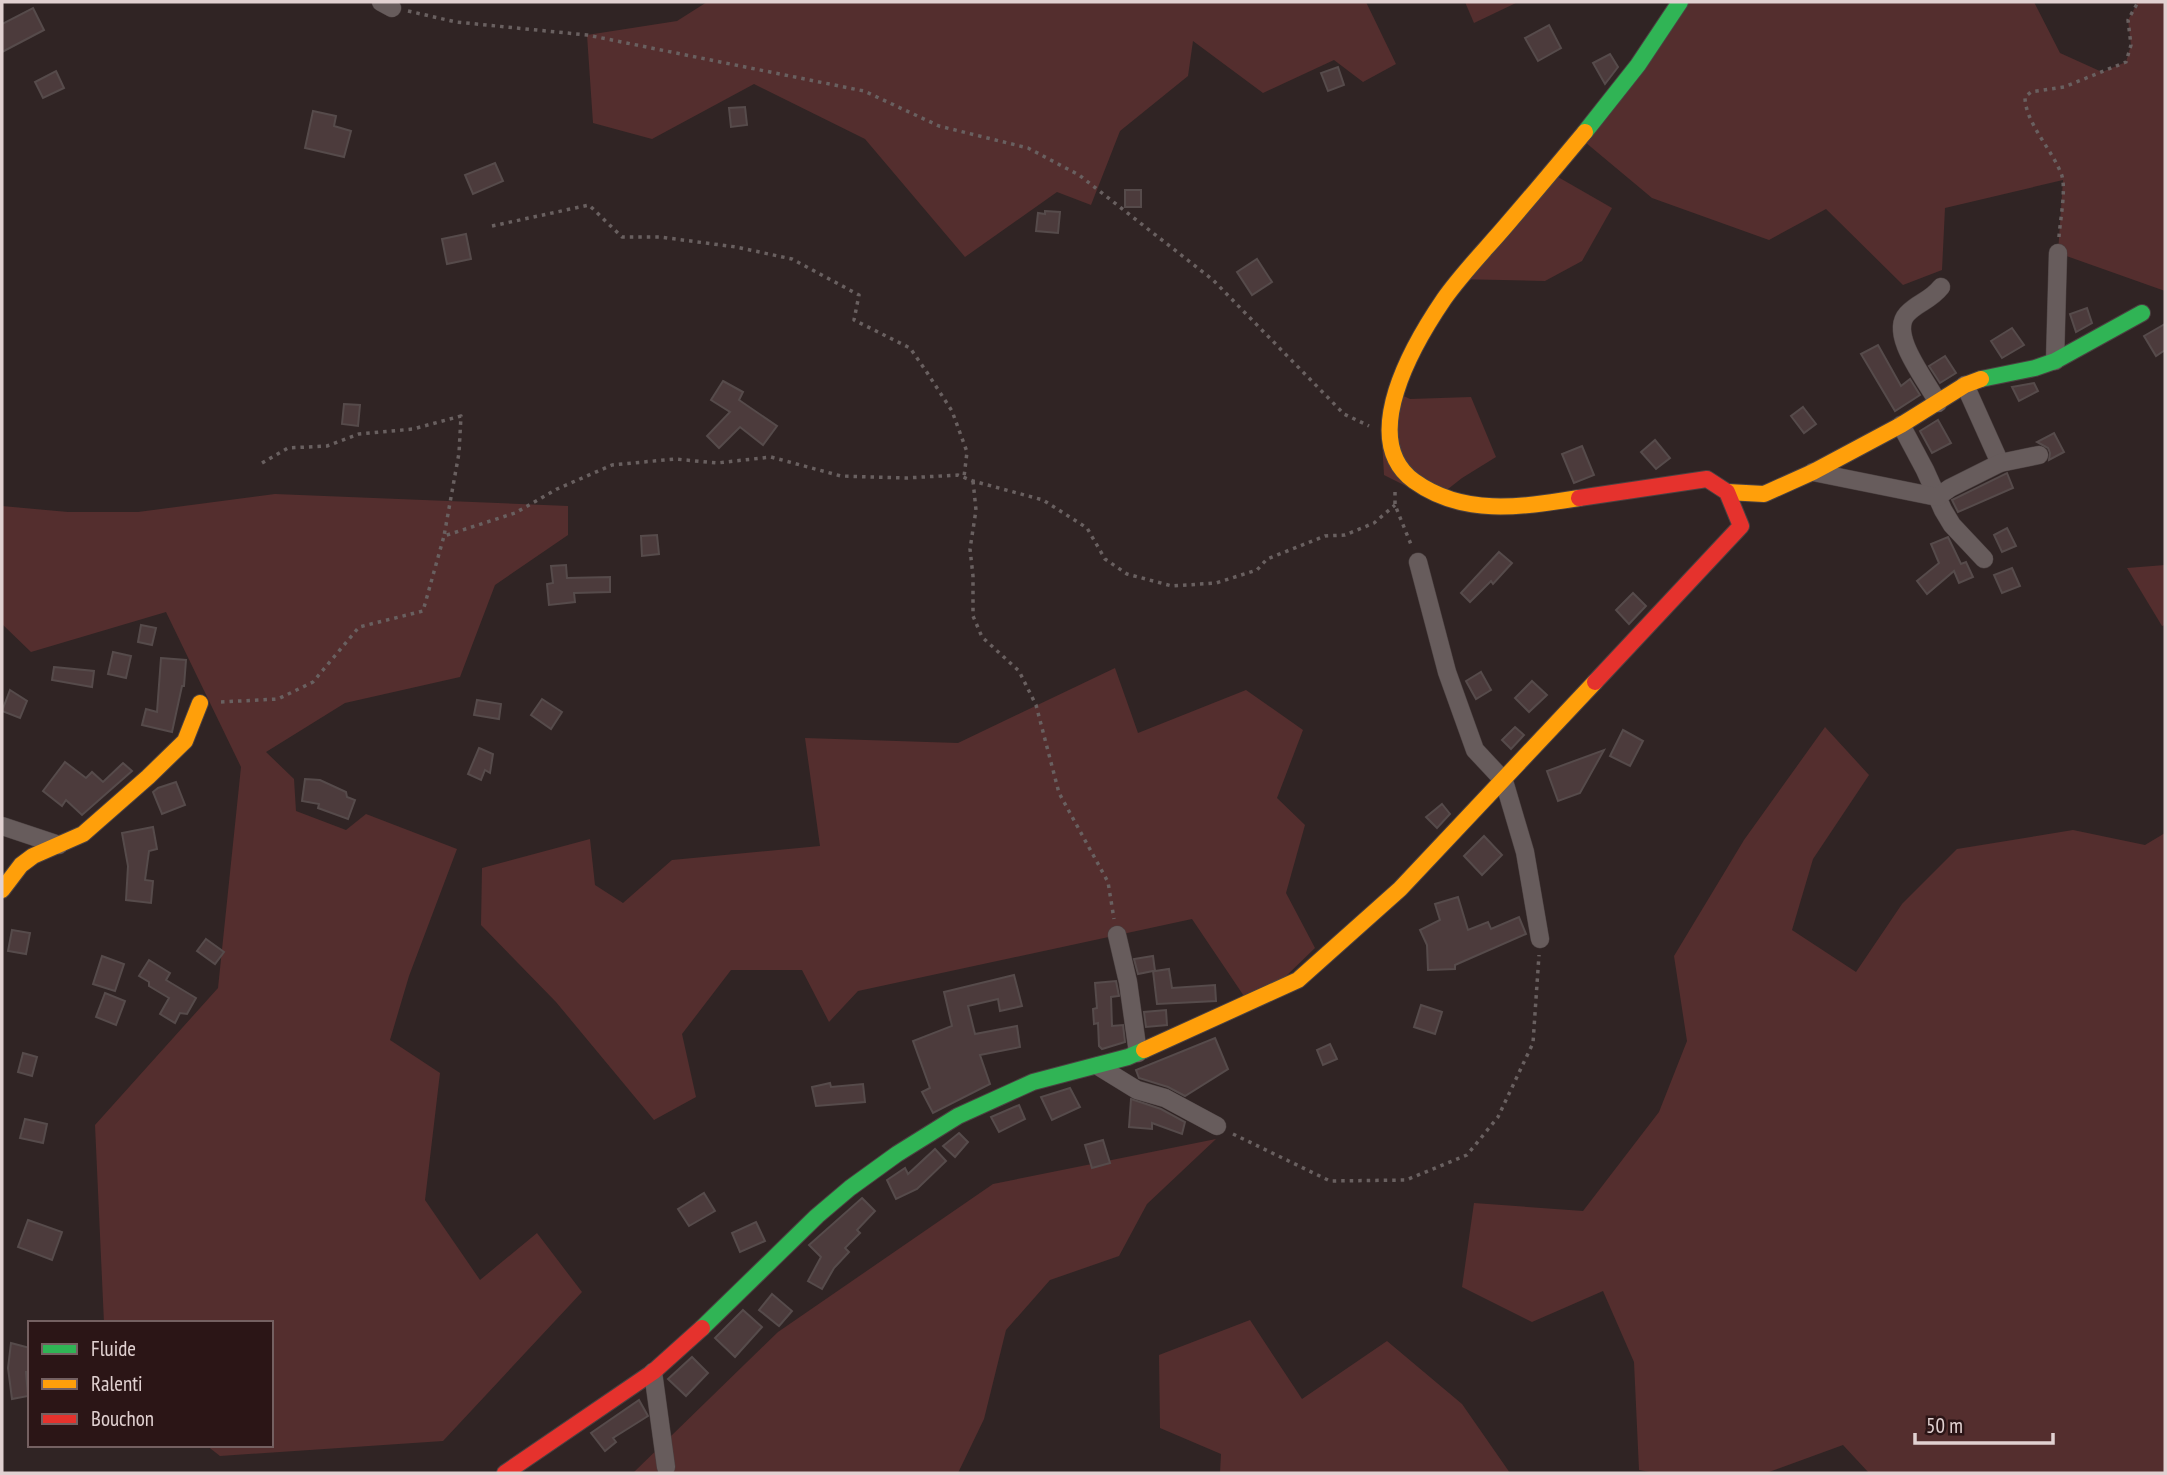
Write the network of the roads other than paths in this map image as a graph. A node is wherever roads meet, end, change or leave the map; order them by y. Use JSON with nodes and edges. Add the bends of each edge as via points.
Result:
{"nodes":[{"id":1,"x":1679,"y":2,"type":"edge"},
{"id":2,"x":2058,"y":253,"type":"road end"},
{"id":3,"x":1941,"y":287,"type":"dead end"},
{"id":4,"x":2142,"y":313,"type":"dead end"},
{"id":5,"x":2055,"y":361,"type":"junction"},
{"id":6,"x":1965,"y":385,"type":"junction"},
{"id":7,"x":1938,"y":402,"type":"junction"},
{"id":8,"x":1901,"y":425,"type":"junction"},
{"id":9,"x":2039,"y":455,"type":"dead end"},
{"id":10,"x":2000,"y":463,"type":"junction"},
{"id":11,"x":1813,"y":472,"type":"junction"},
{"id":12,"x":1727,"y":492,"type":"junction"},
{"id":13,"x":1937,"y":497,"type":"junction"},
{"id":14,"x":1984,"y":559,"type":"dead end"},
{"id":15,"x":1418,"y":562,"type":"road end"},
{"id":16,"x":200,"y":703,"type":"road end"},
{"id":17,"x":1504,"y":781,"type":"junction"},
{"id":18,"x":2,"y":825,"type":"edge"},
{"id":19,"x":59,"y":845,"type":"junction"},
{"id":20,"x":2,"y":890,"type":"edge"},
{"id":21,"x":1117,"y":935,"type":"road end"},
{"id":22,"x":1540,"y":939,"type":"road end"},
{"id":23,"x":1138,"y":1053,"type":"junction"},
{"id":24,"x":1098,"y":1066,"type":"junction"},
{"id":25,"x":1217,"y":1126,"type":"road end"},
{"id":26,"x":653,"y":1372,"type":"junction"},
{"id":27,"x":666,"y":1466,"type":"dead end"},
{"id":28,"x":505,"y":1473,"type":"edge"}],
"edges":[{"from":1,"to":12,"type":"street","via":[[1608,105],[1445,298],[1408,359],[1393,403],[1389,435],[1395,460],[1406,475],[1428,491],[1470,506],[1562,501],[1707,479]]},
{"from":2,"to":5,"type":"street"},
{"from":3,"to":7,"type":"street","via":[[1904,316],[1902,331],[1906,348]]},
{"from":4,"to":5,"type":"street"},
{"from":5,"to":6,"type":"street"},
{"from":6,"to":7,"type":"street"},
{"from":6,"to":10,"type":"street"},
{"from":7,"to":8,"type":"street"},
{"from":8,"to":11,"type":"street"},
{"from":8,"to":13,"type":"street"},
{"from":9,"to":10,"type":"street"},
{"from":10,"to":13,"type":"street"},
{"from":11,"to":12,"type":"street","via":[[1764,494]]},
{"from":11,"to":13,"type":"street"},
{"from":12,"to":17,"type":"street","via":[[1741,526]]},
{"from":13,"to":14,"type":"street","via":[[1952,525]]},
{"from":15,"to":17,"type":"street","via":[[1447,672],[1475,750]]},
{"from":16,"to":19,"type":"street","via":[[185,741],[83,834]]},
{"from":17,"to":22,"type":"street","via":[[1525,852]]},
{"from":17,"to":23,"type":"street","via":[[1400,889],[1298,980]]},
{"from":18,"to":19,"type":"street"},
{"from":19,"to":20,"type":"street","via":[[21,865]]},
{"from":21,"to":23,"type":"street"},
{"from":23,"to":24,"type":"street"},
{"from":24,"to":25,"type":"street","via":[[1137,1090],[1165,1098]]},
{"from":24,"to":26,"type":"street","via":[[1012,1090],[958,1116],[897,1154],[817,1216]]},
{"from":26,"to":27,"type":"street"},
{"from":26,"to":28,"type":"street"}]}
